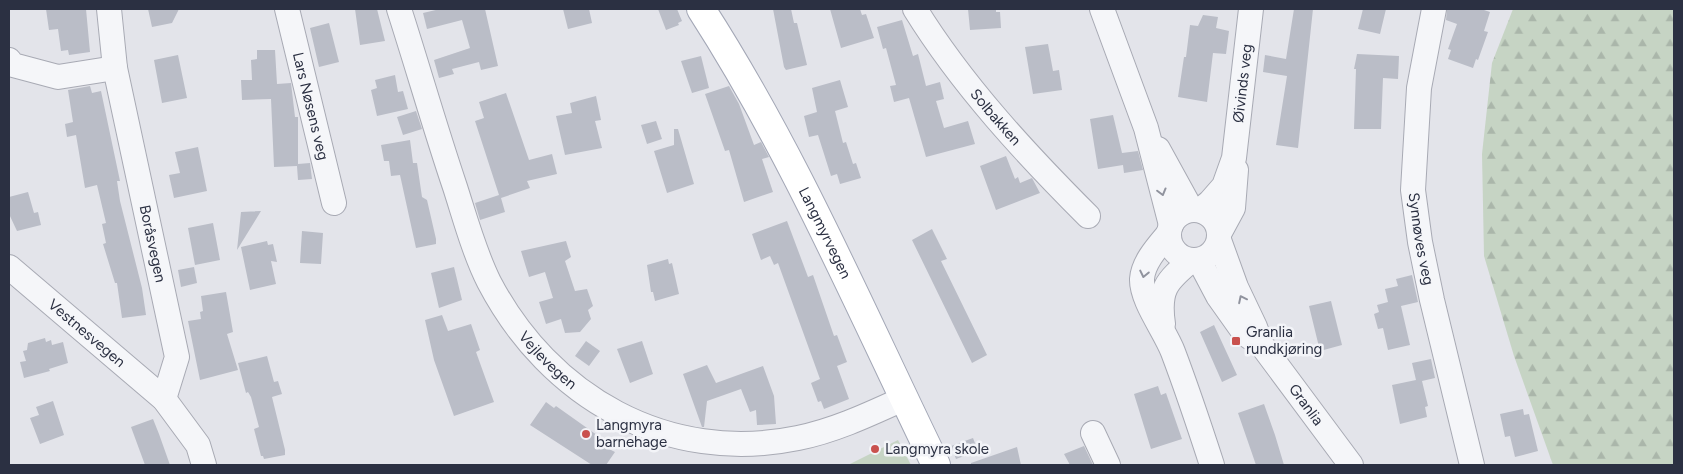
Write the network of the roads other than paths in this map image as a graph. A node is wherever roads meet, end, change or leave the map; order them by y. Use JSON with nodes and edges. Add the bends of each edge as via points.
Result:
{"nodes":[{"id":1,"x":108,"y":9,"type":"edge"},
{"id":2,"x":287,"y":9,"type":"edge"},
{"id":3,"x":399,"y":9,"type":"edge"},
{"id":4,"x":701,"y":9,"type":"edge"},
{"id":5,"x":915,"y":9,"type":"edge"},
{"id":6,"x":1102,"y":9,"type":"edge"},
{"id":7,"x":1251,"y":9,"type":"edge"},
{"id":8,"x":1434,"y":9,"type":"edge"},
{"id":9,"x":9,"y":60,"type":"edge"},
{"id":10,"x":115,"y":68,"type":"junction"},
{"id":11,"x":1146,"y":128,"type":"junction"},
{"id":12,"x":1234,"y":158,"type":"junction"},
{"id":13,"x":334,"y":202,"type":"dead end"},
{"id":14,"x":1195,"y":210,"type":"junction"},
{"id":15,"x":1088,"y":216,"type":"dead end"},
{"id":16,"x":1170,"y":229,"type":"junction"},
{"id":17,"x":1220,"y":236,"type":"junction"},
{"id":18,"x":1196,"y":260,"type":"junction"},
{"id":19,"x":9,"y":267,"type":"edge"},
{"id":20,"x":1163,"y":328,"type":"junction"},
{"id":21,"x":1261,"y":344,"type":"junction"},
{"id":22,"x":164,"y":399,"type":"junction"},
{"id":23,"x":903,"y":399,"type":"junction"},
{"id":24,"x":1093,"y":434,"type":"dead end"},
{"id":25,"x":204,"y":465,"type":"edge"},
{"id":26,"x":936,"y":465,"type":"edge"},
{"id":27,"x":1108,"y":465,"type":"edge"},
{"id":28,"x":1212,"y":465,"type":"edge"},
{"id":29,"x":1351,"y":465,"type":"edge"},
{"id":30,"x":1472,"y":465,"type":"edge"}],
"edges":[{"from":1,"to":10,"type":"street","name":"Boråsvegen"},
{"from":2,"to":13,"type":"street","name":"Lars Nøsens veg"},
{"from":3,"to":23,"type":"street","name":"Vejlevegen","via":[[464,216],[488,280],[518,331],[570,383],[635,423],[682,436],[733,443],[806,436]]},
{"from":4,"to":23,"type":"main road","name":"Langmyrvegen","via":[[788,158]]},
{"from":5,"to":15,"type":"street","name":"Solbakken","via":[[948,59],[1057,186]]},
{"from":6,"to":11,"type":"street","name":"Granlia"},
{"from":7,"to":12,"type":"street","name":"Øivinds veg"},
{"from":8,"to":30,"type":"street","name":"Synnøves veg","via":[[1419,88],[1413,190],[1430,291]]},
{"from":9,"to":10,"type":"street","via":[[14,65],[58,77]]},
{"from":10,"to":22,"type":"street","name":"Boråsvegen","via":[[177,357]]},
{"from":11,"to":14,"type":"street","name":"Granlia"},
{"from":11,"to":16,"type":"street","name":"Granlia","one_way":true},
{"from":12,"to":14,"type":"street","name":"Øivinds veg","via":[[1224,186],[1210,202]]},
{"from":12,"to":17,"type":"street","name":"Øivinds veg","via":[[1236,188],[1233,208]]},
{"from":14,"to":16,"type":"street","via":[[1175,218]]},
{"from":14,"to":17,"type":"street","name":"Granlia","via":[[1214,218]]},
{"from":16,"to":18,"type":"street","name":"Granlia","via":[[1170,242],[1175,251],[1182,258]]},
{"from":16,"to":20,"type":"street","one_way":true,"via":[[1154,251],[1142,278],[1147,302]]},
{"from":17,"to":18,"type":"street","via":[[1212,253]]},
{"from":21,"to":17,"type":"street","name":"Granlia","one_way":true,"via":[[1236,287]]},
{"from":18,"to":20,"type":"street","via":[[1166,284],[1160,307]]},
{"from":18,"to":21,"type":"street","name":"Granlia","via":[[1245,334]]},
{"from":19,"to":22,"type":"street","name":"Vestnesvegen"},
{"from":20,"to":28,"type":"street"},
{"from":21,"to":29,"type":"street","name":"Granlia"},
{"from":22,"to":25,"type":"street","via":[[198,445]]},
{"from":23,"to":26,"type":"main road","name":"Langmyrvegen"},
{"from":24,"to":27,"type":"street"}]}
